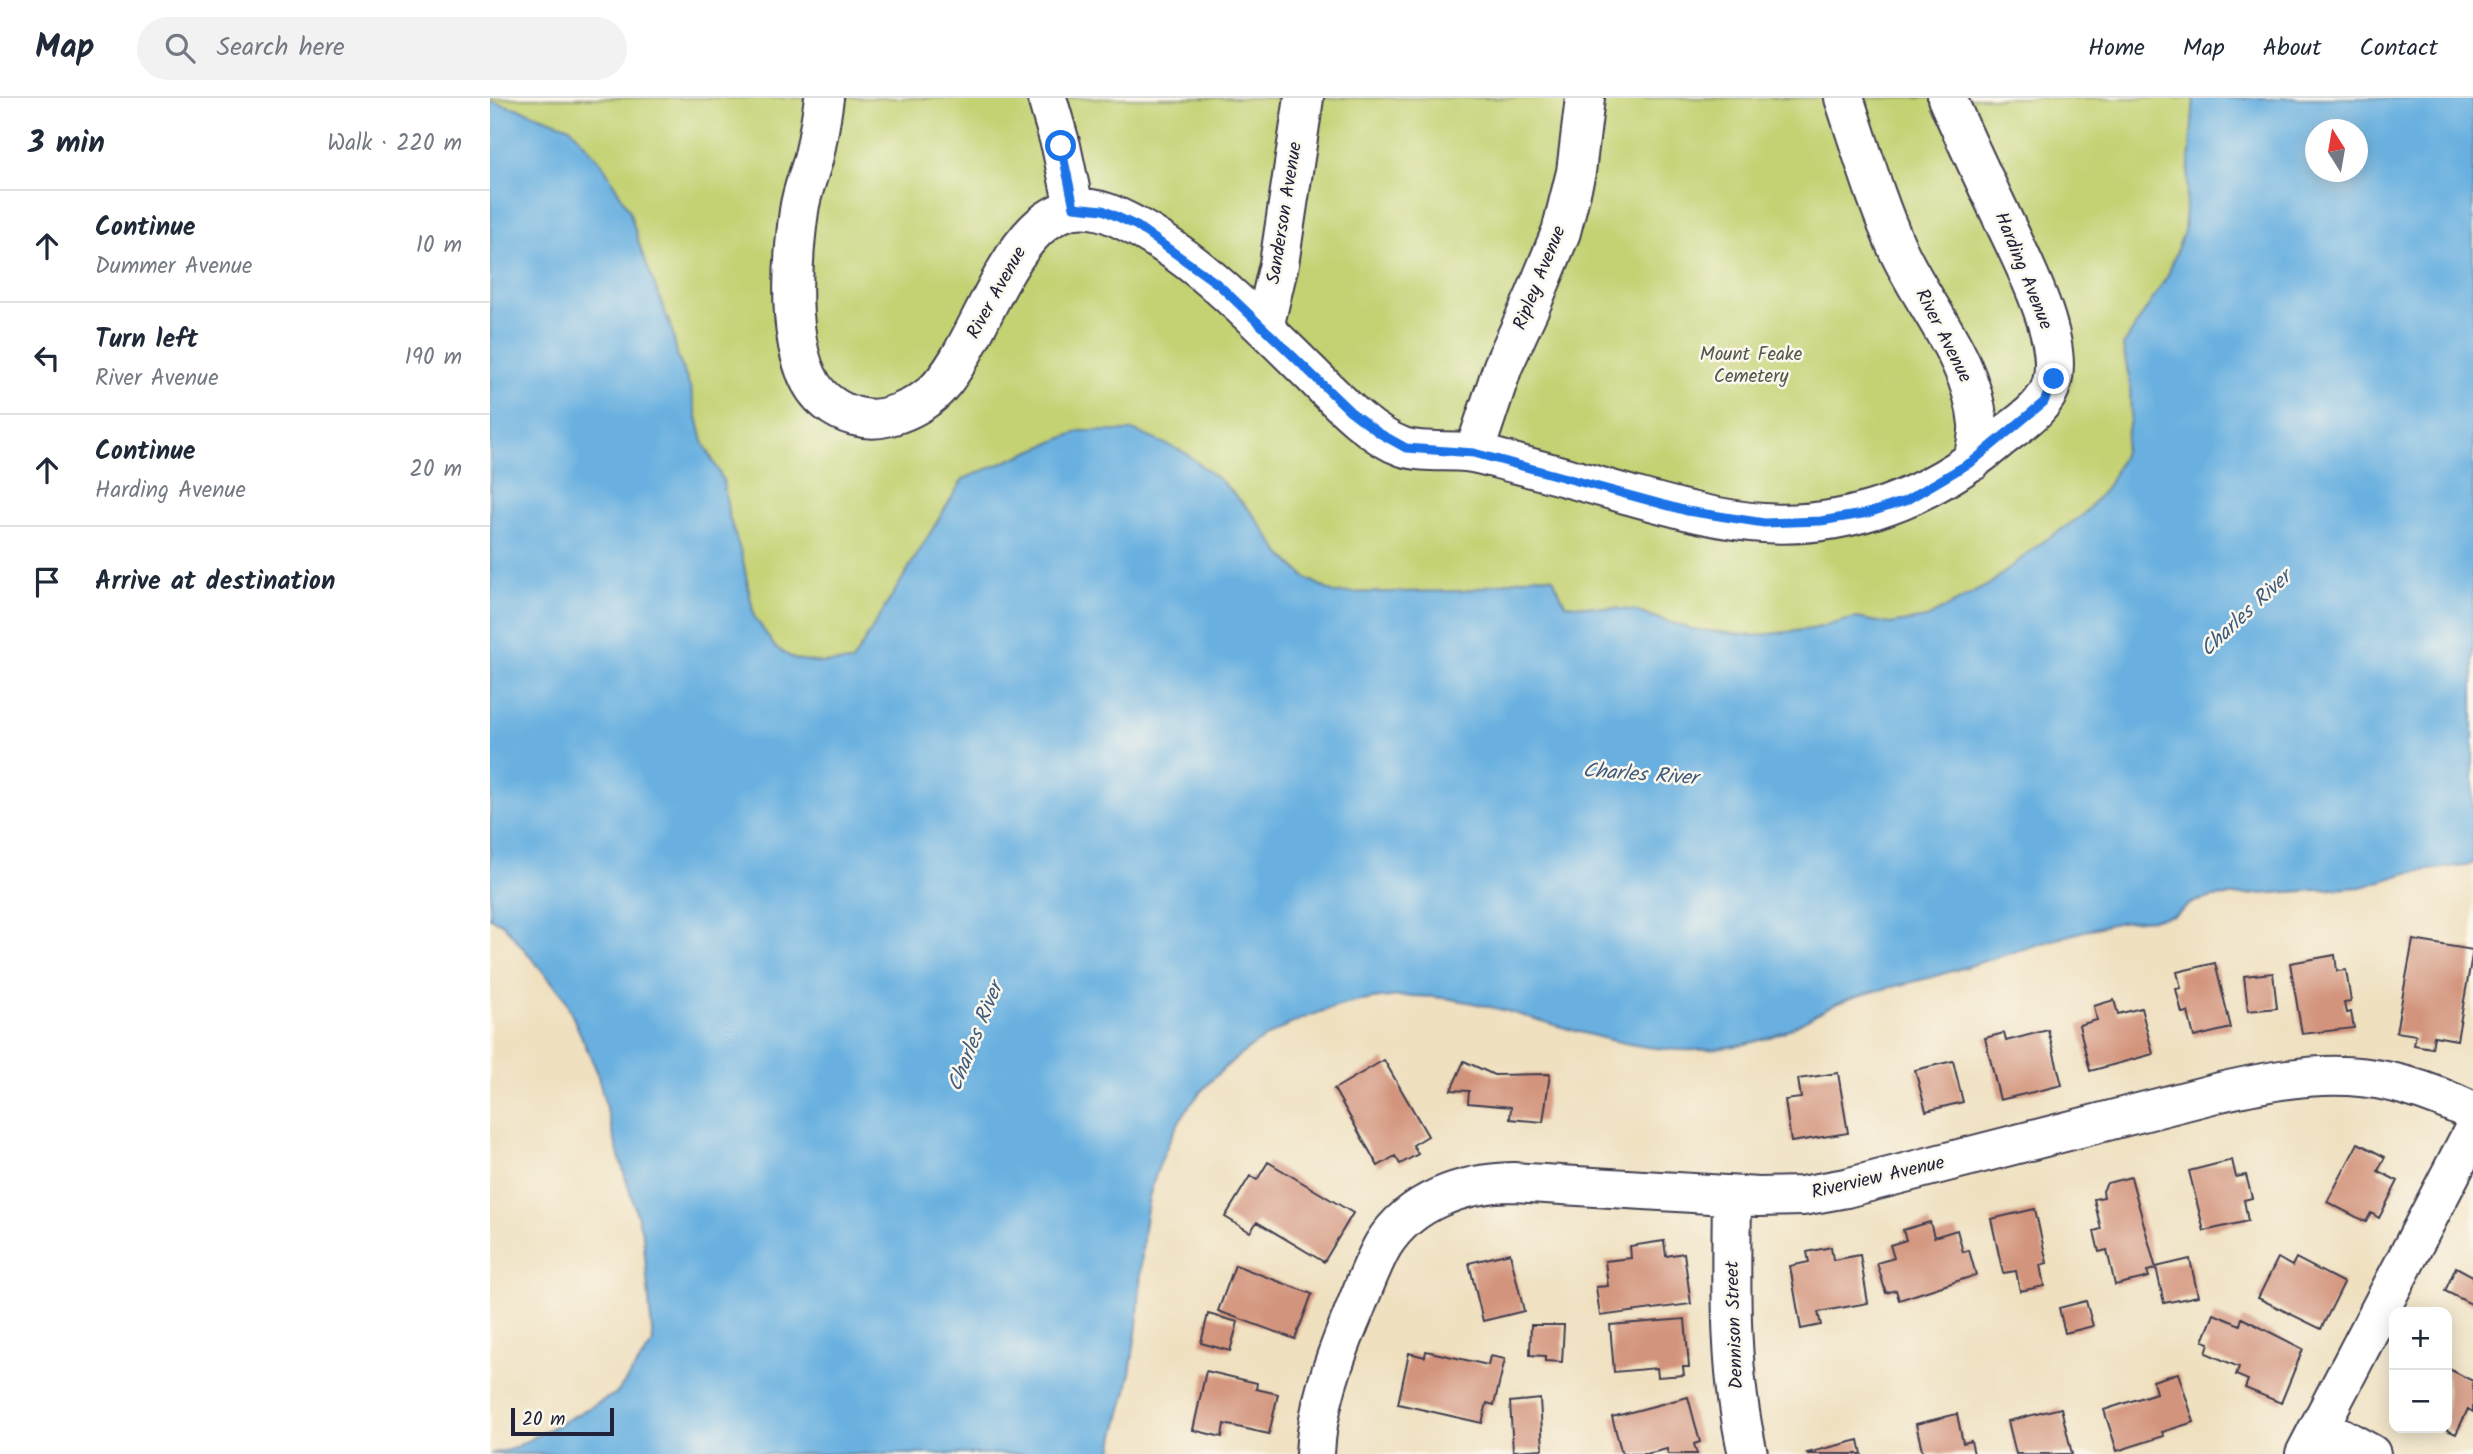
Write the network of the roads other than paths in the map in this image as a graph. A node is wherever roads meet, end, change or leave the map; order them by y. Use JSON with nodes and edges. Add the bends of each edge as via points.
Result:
{"nodes":[{"id":1,"x":824,"y":98,"type":"edge"},
{"id":2,"x":1047,"y":98,"type":"edge"},
{"id":3,"x":1304,"y":98,"type":"edge"},
{"id":4,"x":1585,"y":98,"type":"edge"},
{"id":5,"x":1844,"y":98,"type":"edge"},
{"id":6,"x":1947,"y":98,"type":"edge"},
{"id":7,"x":1074,"y":207,"type":"junction"},
{"id":8,"x":1264,"y":328,"type":"junction"},
{"id":9,"x":1474,"y":453,"type":"junction"},
{"id":10,"x":1973,"y":461,"type":"junction"},
{"id":11,"x":2473,"y":1112,"type":"edge"},
{"id":12,"x":2473,"y":1131,"type":"edge"},
{"id":13,"x":1732,"y":1196,"type":"junction"},
{"id":14,"x":2313,"y":1440,"type":"edge"},
{"id":15,"x":1315,"y":1454,"type":"edge"},
{"id":16,"x":1748,"y":1454,"type":"edge"},
{"id":17,"x":2371,"y":1454,"type":"edge"}],
"edges":[{"from":1,"to":7,"type":"street","name":"River Avenue","via":[[815,153],[799,207],[794,320],[801,364],[822,399],[848,415],[877,420],[905,411],[935,392],[968,345],[1027,237],[1049,218]]},
{"from":2,"to":7,"type":"street"},
{"from":3,"to":8,"type":"street","name":"Sanderson Avenue","via":[[1279,264]]},
{"from":4,"to":9,"type":"street","name":"Ripley Avenue","via":[[1576,172],[1561,232],[1503,366]]},
{"from":5,"to":10,"type":"street","name":"River Avenue","via":[[1898,251],[1956,353],[1973,400],[1979,426]]},
{"from":6,"to":10,"type":"street","name":"Harding Avenue","via":[[2037,294],[2051,336],[2054,379],[2044,402]]},
{"from":7,"to":8,"type":"street","via":[[1103,210],[1137,226],[1219,285]]},
{"from":8,"to":9,"type":"street","via":[[1379,433],[1406,448]]},
{"from":9,"to":10,"type":"street","via":[[1687,511],[1764,523],[1868,513],[1905,501]]},
{"from":11,"to":13,"type":"street","name":"Riverview Avenue","via":[[2414,1087],[2367,1077],[2281,1078],[1846,1188],[1781,1197]]},
{"from":12,"to":14,"type":"street"},
{"from":13,"to":15,"type":"street","name":"Riverview Avenue","via":[[1493,1183],[1454,1191],[1419,1209],[1393,1232],[1375,1261],[1331,1373]]},
{"from":13,"to":16,"type":"street","name":"Dennison Street","via":[[1731,1331]]},
{"from":14,"to":17,"type":"street"}]}
